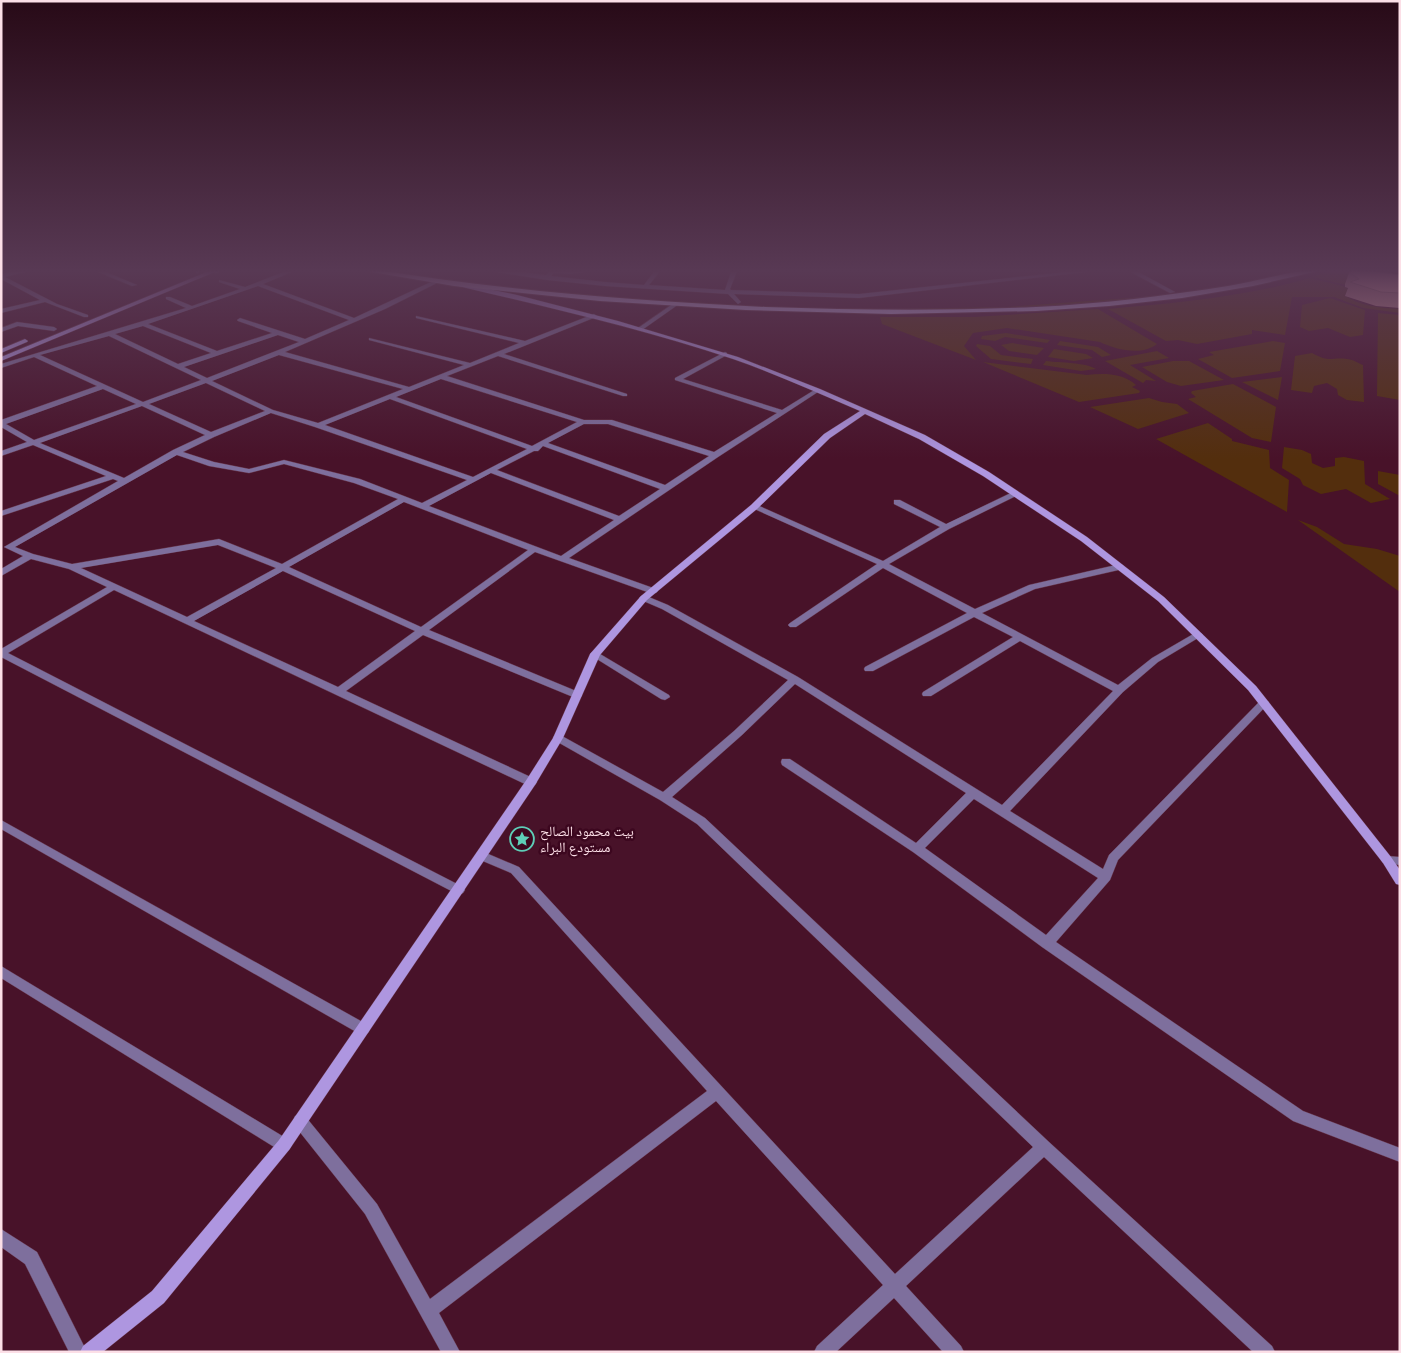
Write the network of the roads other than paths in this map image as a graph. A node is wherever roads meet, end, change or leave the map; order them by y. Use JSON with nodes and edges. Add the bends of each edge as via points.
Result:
{"nodes":[{"id":1,"x":46,"y":332,"type":"edge"},
{"id":2,"x":67,"y":332,"type":"edge"},
{"id":3,"x":119,"y":332,"type":"edge"},
{"id":4,"x":163,"y":332,"type":"edge"},
{"id":5,"x":328,"y":332,"type":"edge"},
{"id":6,"x":480,"y":332,"type":"edge"},
{"id":7,"x":553,"y":332,"type":"edge"},
{"id":8,"x":651,"y":332,"type":"edge"},
{"id":9,"x":276,"y":333,"type":"joint"},
{"id":10,"x":111,"y":335,"type":"junction"},
{"id":11,"x":371,"y":338,"type":"dead end"},
{"id":12,"x":306,"y":342,"type":"junction"},
{"id":13,"x":525,"y":343,"type":"junction"},
{"id":14,"x":1,"y":351,"type":"edge"},
{"id":15,"x":215,"y":353,"type":"junction"},
{"id":16,"x":281,"y":353,"type":"junction"},
{"id":17,"x":498,"y":354,"type":"junction"},
{"id":18,"x":725,"y":354,"type":"junction"},
{"id":19,"x":34,"y":355,"type":"junction"},
{"id":20,"x":1,"y":359,"type":"edge"},
{"id":21,"x":472,"y":365,"type":"junction"},
{"id":22,"x":1,"y":366,"type":"edge"},
{"id":23,"x":177,"y":367,"type":"junction"},
{"id":24,"x":442,"y":377,"type":"junction"},
{"id":25,"x":206,"y":381,"type":"junction"},
{"id":26,"x":104,"y":386,"type":"junction"},
{"id":27,"x":410,"y":389,"type":"junction"},
{"id":28,"x":818,"y":390,"type":"junction"},
{"id":29,"x":625,"y":395,"type":"dead end"},
{"id":30,"x":391,"y":397,"type":"junction"},
{"id":31,"x":143,"y":404,"type":"junction"},
{"id":32,"x":271,"y":411,"type":"junction"},
{"id":33,"x":865,"y":411,"type":"junction"},
{"id":34,"x":782,"y":412,"type":"junction"},
{"id":35,"x":583,"y":422,"type":"junction"},
{"id":36,"x":1,"y":423,"type":"edge"},
{"id":37,"x":318,"y":425,"type":"junction"},
{"id":38,"x":211,"y":435,"type":"junction"},
{"id":39,"x":34,"y":443,"type":"junction"},
{"id":40,"x":544,"y":444,"type":"junction"},
{"id":41,"x":535,"y":449,"type":"junction"},
{"id":42,"x":176,"y":452,"type":"junction"},
{"id":43,"x":1,"y":454,"type":"edge"},
{"id":44,"x":715,"y":455,"type":"junction"},
{"id":45,"x":490,"y":470,"type":"junction"},
{"id":46,"x":112,"y":476,"type":"junction"},
{"id":47,"x":472,"y":479,"type":"junction"},
{"id":48,"x":124,"y":481,"type":"junction"},
{"id":49,"x":666,"y":488,"type":"junction"},
{"id":50,"x":1015,"y":493,"type":"junction"},
{"id":51,"x":404,"y":499,"type":"junction"},
{"id":52,"x":898,"y":502,"type":"dead end"},
{"id":53,"x":423,"y":506,"type":"junction"},
{"id":54,"x":754,"y":507,"type":"junction"},
{"id":55,"x":1,"y":514,"type":"edge"},
{"id":56,"x":621,"y":520,"type":"junction"},
{"id":57,"x":946,"y":527,"type":"junction"},
{"id":58,"x":534,"y":549,"type":"junction"},
{"id":59,"x":30,"y":556,"type":"junction"},
{"id":60,"x":562,"y":559,"type":"junction"},
{"id":61,"x":883,"y":564,"type":"junction"},
{"id":62,"x":72,"y":567,"type":"junction"},
{"id":63,"x":282,"y":567,"type":"junction"},
{"id":64,"x":1120,"y":567,"type":"junction"},
{"id":65,"x":1,"y":573,"type":"edge"},
{"id":66,"x":115,"y":586,"type":"junction"},
{"id":67,"x":648,"y":595,"type":"junction"},
{"id":68,"x":974,"y":613,"type":"junction"},
{"id":69,"x":189,"y":620,"type":"junction"},
{"id":70,"x":793,"y":625,"type":"dead end"},
{"id":71,"x":422,"y":631,"type":"junction"},
{"id":72,"x":1198,"y":635,"type":"junction"},
{"id":73,"x":1018,"y":638,"type":"junction"},
{"id":74,"x":1,"y":653,"type":"edge"},
{"id":75,"x":595,"y":654,"type":"junction"},
{"id":76,"x":869,"y":669,"type":"dead end"},
{"id":77,"x":794,"y":679,"type":"junction"},
{"id":78,"x":1119,"y":690,"type":"junction"},
{"id":79,"x":338,"y":692,"type":"junction"},
{"id":80,"x":927,"y":694,"type":"dead end"},
{"id":81,"x":577,"y":695,"type":"junction"},
{"id":82,"x":665,"y":697,"type":"dead end"},
{"id":83,"x":1264,"y":703,"type":"junction"},
{"id":84,"x":558,"y":738,"type":"junction"},
{"id":85,"x":786,"y":762,"type":"dead end"},
{"id":86,"x":531,"y":782,"type":"junction"},
{"id":87,"x":974,"y":792,"type":"junction"},
{"id":88,"x":664,"y":797,"type":"junction"},
{"id":89,"x":1003,"y":811,"type":"junction"},
{"id":90,"x":1,"y":824,"type":"edge"},
{"id":91,"x":917,"y":849,"type":"junction"},
{"id":92,"x":482,"y":856,"type":"junction"},
{"id":93,"x":1387,"y":860,"type":"junction"},
{"id":94,"x":1400,"y":862,"type":"edge"},
{"id":95,"x":1106,"y":876,"type":"junction"},
{"id":96,"x":1400,"y":881,"type":"edge"},
{"id":97,"x":459,"y":890,"type":"junction"},
{"id":98,"x":1047,"y":943,"type":"junction"},
{"id":99,"x":1,"y":971,"type":"edge"},
{"id":100,"x":363,"y":1029,"type":"junction"},
{"id":101,"x":717,"y":1092,"type":"junction"},
{"id":102,"x":300,"y":1121,"type":"junction"},
{"id":103,"x":284,"y":1145,"type":"junction"},
{"id":104,"x":1044,"y":1147,"type":"junction"},
{"id":105,"x":1400,"y":1155,"type":"edge"},
{"id":106,"x":1,"y":1237,"type":"edge"},
{"id":107,"x":894,"y":1286,"type":"junction"},
{"id":108,"x":428,"y":1310,"type":"junction"},
{"id":109,"x":78,"y":1352,"type":"edge"},
{"id":110,"x":89,"y":1352,"type":"edge"},
{"id":111,"x":451,"y":1352,"type":"edge"},
{"id":112,"x":823,"y":1352,"type":"edge"},
{"id":113,"x":955,"y":1352,"type":"edge"},
{"id":114,"x":1266,"y":1352,"type":"edge"}],
"edges":[{"from":1,"to":14,"type":"main road"},
{"from":2,"to":20,"type":"main road"},
{"from":3,"to":10,"type":"street"},
{"from":4,"to":15,"type":"street"},
{"from":5,"to":12,"type":"street"},
{"from":6,"to":13,"type":"street"},
{"from":7,"to":13,"type":"street"},
{"from":8,"to":18,"type":"main road"},
{"from":9,"to":12,"type":"street"},
{"from":9,"to":15,"type":"street"},
{"from":10,"to":19,"type":"street"},
{"from":10,"to":23,"type":"street"},
{"from":11,"to":21,"type":"street"},
{"from":12,"to":16,"type":"street"},
{"from":13,"to":17,"type":"street"},
{"from":15,"to":23,"type":"street"},
{"from":16,"to":25,"type":"street"},
{"from":16,"to":27,"type":"street"},
{"from":17,"to":21,"type":"street"},
{"from":17,"to":29,"type":"street"},
{"from":18,"to":28,"type":"main road"},
{"from":18,"to":34,"type":"street","via":[[677,380]]},
{"from":19,"to":22,"type":"street"},
{"from":19,"to":26,"type":"street"},
{"from":21,"to":24,"type":"street"},
{"from":23,"to":25,"type":"street"},
{"from":24,"to":27,"type":"street"},
{"from":24,"to":35,"type":"street"},
{"from":25,"to":31,"type":"street"},
{"from":25,"to":32,"type":"street"},
{"from":26,"to":31,"type":"street"},
{"from":26,"to":36,"type":"street"},
{"from":27,"to":30,"type":"street"},
{"from":28,"to":33,"type":"main road"},
{"from":28,"to":34,"type":"street"},
{"from":30,"to":37,"type":"street"},
{"from":30,"to":41,"type":"street"},
{"from":31,"to":38,"type":"street"},
{"from":31,"to":39,"type":"street"},
{"from":32,"to":37,"type":"street"},
{"from":32,"to":38,"type":"street"},
{"from":33,"to":50,"type":"main road","via":[[922,437]]},
{"from":33,"to":54,"type":"main road","via":[[827,436]]},
{"from":34,"to":44,"type":"street"},
{"from":35,"to":40,"type":"street"},
{"from":35,"to":44,"type":"street","via":[[610,422]]},
{"from":36,"to":39,"type":"street"},
{"from":37,"to":47,"type":"street"},
{"from":38,"to":42,"type":"street"},
{"from":39,"to":43,"type":"street"},
{"from":39,"to":46,"type":"street"},
{"from":40,"to":41,"type":"street"},
{"from":40,"to":49,"type":"street"},
{"from":41,"to":45,"type":"street"},
{"from":42,"to":48,"type":"street"},
{"from":42,"to":51,"type":"street","via":[[212,464],[249,471],[284,462],[357,481]]},
{"from":44,"to":49,"type":"street"},
{"from":45,"to":47,"type":"street"},
{"from":45,"to":56,"type":"street"},
{"from":46,"to":48,"type":"street"},
{"from":46,"to":55,"type":"street"},
{"from":47,"to":53,"type":"street"},
{"from":48,"to":59,"type":"street","via":[[8,547]]},
{"from":49,"to":56,"type":"street"},
{"from":50,"to":57,"type":"street"},
{"from":50,"to":64,"type":"main road"},
{"from":51,"to":53,"type":"street"},
{"from":51,"to":63,"type":"street"},
{"from":52,"to":57,"type":"street"},
{"from":53,"to":58,"type":"street"},
{"from":54,"to":61,"type":"street"},
{"from":54,"to":67,"type":"main road"},
{"from":56,"to":60,"type":"street"},
{"from":57,"to":61,"type":"street"},
{"from":58,"to":60,"type":"street"},
{"from":58,"to":71,"type":"street"},
{"from":59,"to":62,"type":"street"},
{"from":59,"to":65,"type":"street"},
{"from":60,"to":67,"type":"street"},
{"from":61,"to":68,"type":"street"},
{"from":61,"to":70,"type":"street"},
{"from":62,"to":63,"type":"street","via":[[219,542]]},
{"from":62,"to":66,"type":"street"},
{"from":63,"to":69,"type":"street"},
{"from":63,"to":71,"type":"street"},
{"from":64,"to":68,"type":"street","via":[[1032,587]]},
{"from":64,"to":72,"type":"main road","via":[[1161,599]]},
{"from":66,"to":69,"type":"street"},
{"from":66,"to":74,"type":"street"},
{"from":67,"to":75,"type":"main road"},
{"from":67,"to":77,"type":"street"},
{"from":68,"to":73,"type":"street"},
{"from":68,"to":76,"type":"street"},
{"from":69,"to":79,"type":"street"},
{"from":71,"to":79,"type":"street"},
{"from":71,"to":81,"type":"street"},
{"from":72,"to":78,"type":"street","via":[[1155,660]]},
{"from":72,"to":83,"type":"main road"},
{"from":73,"to":78,"type":"street"},
{"from":73,"to":80,"type":"street"},
{"from":74,"to":97,"type":"street"},
{"from":75,"to":81,"type":"main road"},
{"from":75,"to":82,"type":"street"},
{"from":77,"to":87,"type":"street"},
{"from":77,"to":88,"type":"street"},
{"from":78,"to":89,"type":"street"},
{"from":79,"to":86,"type":"street"},
{"from":81,"to":84,"type":"main road"},
{"from":83,"to":93,"type":"main road"},
{"from":83,"to":95,"type":"street","via":[[1113,858]]},
{"from":84,"to":86,"type":"main road"},
{"from":84,"to":88,"type":"street"},
{"from":85,"to":91,"type":"street"},
{"from":86,"to":92,"type":"main road"},
{"from":87,"to":89,"type":"street"},
{"from":87,"to":91,"type":"street"},
{"from":88,"to":104,"type":"street","via":[[701,821]]},
{"from":89,"to":95,"type":"street"},
{"from":90,"to":100,"type":"street"},
{"from":91,"to":98,"type":"street"},
{"from":92,"to":97,"type":"main road"},
{"from":92,"to":101,"type":"street","via":[[515,870]]},
{"from":93,"to":94,"type":"street"},
{"from":93,"to":96,"type":"main road"},
{"from":95,"to":98,"type":"street"},
{"from":97,"to":100,"type":"main road"},
{"from":98,"to":105,"type":"street","via":[[1298,1116]]},
{"from":99,"to":103,"type":"street"},
{"from":100,"to":102,"type":"main road"},
{"from":101,"to":107,"type":"street"},
{"from":101,"to":108,"type":"street"},
{"from":102,"to":103,"type":"main road"},
{"from":102,"to":108,"type":"street","via":[[371,1209]]},
{"from":103,"to":110,"type":"main road","via":[[158,1297]]},
{"from":104,"to":107,"type":"street"},
{"from":104,"to":114,"type":"street"},
{"from":106,"to":109,"type":"street","via":[[31,1258]]},
{"from":107,"to":112,"type":"street"},
{"from":107,"to":113,"type":"street"},
{"from":108,"to":111,"type":"street"}]}
